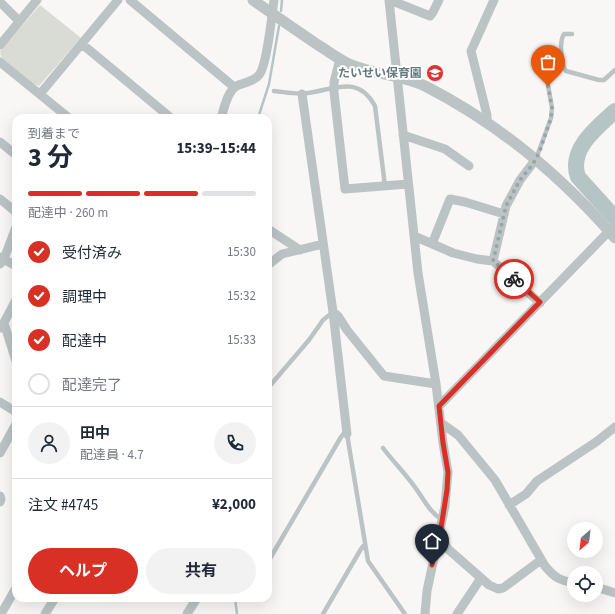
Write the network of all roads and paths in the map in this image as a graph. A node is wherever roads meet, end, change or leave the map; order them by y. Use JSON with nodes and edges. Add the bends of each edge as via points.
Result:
{"nodes":[{"id":1,"x":37,"y":0,"type":"edge"},
{"id":2,"x":118,"y":0,"type":"edge"},
{"id":3,"x":130,"y":0,"type":"edge"},
{"id":4,"x":253,"y":0,"type":"edge"},
{"id":5,"x":274,"y":0,"type":"edge"},
{"id":6,"x":439,"y":0,"type":"edge"},
{"id":7,"x":494,"y":0,"type":"edge"},
{"id":8,"x":389,"y":1,"type":"edge"},
{"id":9,"x":0,"y":2,"type":"edge"},
{"id":10,"x":272,"y":14,"type":"junction"},
{"id":11,"x":20,"y":21,"type":"junction"},
{"id":12,"x":572,"y":34,"type":"dead end"},
{"id":13,"x":82,"y":44,"type":"junction"},
{"id":14,"x":0,"y":45,"type":"edge"},
{"id":15,"x":340,"y":59,"type":"junction"},
{"id":16,"x":0,"y":62,"type":"edge"},
{"id":17,"x":563,"y":64,"type":"junction"},
{"id":18,"x":615,"y":70,"type":"edge"},
{"id":19,"x":397,"y":76,"type":"junction"},
{"id":20,"x":334,"y":87,"type":"junction"},
{"id":21,"x":234,"y":88,"type":"junction"},
{"id":22,"x":274,"y":91,"type":"dead end"},
{"id":23,"x":40,"y":94,"type":"junction"},
{"id":24,"x":302,"y":94,"type":"junction"},
{"id":25,"x":64,"y":114,"type":"edge"},
{"id":26,"x":167,"y":114,"type":"edge"},
{"id":27,"x":222,"y":114,"type":"edge"},
{"id":28,"x":487,"y":123,"type":"junction"},
{"id":29,"x":403,"y":135,"type":"junction"},
{"id":30,"x":0,"y":142,"type":"edge"},
{"id":31,"x":12,"y":152,"type":"edge"},
{"id":32,"x":536,"y":159,"type":"junction"},
{"id":33,"x":469,"y":166,"type":"dead end"},
{"id":34,"x":408,"y":184,"type":"junction"},
{"id":35,"x":386,"y":186,"type":"junction"},
{"id":36,"x":0,"y":199,"type":"edge"},
{"id":37,"x":12,"y":209,"type":"edge"},
{"id":38,"x":504,"y":214,"type":"junction"},
{"id":39,"x":613,"y":230,"type":"edge"},
{"id":40,"x":272,"y":232,"type":"edge"},
{"id":41,"x":12,"y":236,"type":"edge"},
{"id":42,"x":414,"y":236,"type":"junction"},
{"id":43,"x":323,"y":244,"type":"junction"},
{"id":44,"x":432,"y":244,"type":"junction"},
{"id":45,"x":300,"y":250,"type":"junction"},
{"id":46,"x":1,"y":260,"type":"edge"},
{"id":47,"x":493,"y":261,"type":"junction"},
{"id":48,"x":272,"y":262,"type":"edge"},
{"id":49,"x":12,"y":264,"type":"edge"},
{"id":50,"x":540,"y":302,"type":"junction"},
{"id":51,"x":12,"y":307,"type":"edge"},
{"id":52,"x":333,"y":312,"type":"junction"},
{"id":53,"x":2,"y":326,"type":"edge"},
{"id":54,"x":12,"y":351,"type":"edge"},
{"id":55,"x":272,"y":383,"type":"edge"},
{"id":56,"x":436,"y":384,"type":"junction"},
{"id":57,"x":0,"y":402,"type":"edge"},
{"id":58,"x":439,"y":406,"type":"junction"},
{"id":59,"x":12,"y":410,"type":"edge"},
{"id":60,"x":441,"y":422,"type":"junction"},
{"id":61,"x":615,"y":427,"type":"edge"},
{"id":62,"x":12,"y":431,"type":"edge"},
{"id":63,"x":347,"y":432,"type":"junction"},
{"id":64,"x":383,"y":448,"type":"dead end"},
{"id":65,"x":0,"y":453,"type":"edge"},
{"id":66,"x":0,"y":496,"type":"edge"},
{"id":67,"x":0,"y":502,"type":"edge"},
{"id":68,"x":509,"y":505,"type":"junction"},
{"id":69,"x":442,"y":520,"type":"junction"},
{"id":70,"x":440,"y":534,"type":"junction"},
{"id":71,"x":365,"y":544,"type":"junction"},
{"id":72,"x":272,"y":555,"type":"edge"},
{"id":73,"x":541,"y":560,"type":"junction"},
{"id":74,"x":481,"y":578,"type":"junction"},
{"id":75,"x":567,"y":582,"type":"edge"},
{"id":76,"x":603,"y":589,"type":"edge"},
{"id":77,"x":615,"y":593,"type":"edge"},
{"id":78,"x":12,"y":595,"type":"edge"},
{"id":79,"x":52,"y":602,"type":"edge"},
{"id":80,"x":194,"y":602,"type":"edge"},
{"id":81,"x":1,"y":614,"type":"edge"},
{"id":82,"x":45,"y":614,"type":"edge"},
{"id":83,"x":187,"y":614,"type":"edge"},
{"id":84,"x":323,"y":614,"type":"edge"},
{"id":85,"x":405,"y":614,"type":"edge"},
{"id":86,"x":425,"y":614,"type":"edge"},
{"id":87,"x":457,"y":614,"type":"edge"}],
"edges":[{"from":1,"to":11,"type":"street"},
{"from":2,"to":13,"type":"street"},
{"from":3,"to":21,"type":"street"},
{"from":4,"to":10,"type":"street"},
{"from":5,"to":10,"type":"street"},
{"from":6,"to":8,"type":"street","via":[[430,16]]},
{"from":7,"to":28,"type":"street","via":[[471,51]]},
{"from":8,"to":19,"type":"street"},
{"from":9,"to":11,"type":"street"},
{"from":10,"to":15,"type":"street"},
{"from":10,"to":21,"type":"street","via":[[261,73]]},
{"from":11,"to":14,"type":"street"},
{"from":12,"to":17,"type":"lane","via":[[564,34],[561,38]]},
{"from":13,"to":23,"type":"street"},
{"from":13,"to":26,"type":"street"},
{"from":15,"to":19,"type":"street","via":[[354,66]]},
{"from":15,"to":20,"type":"street"},
{"from":16,"to":23,"type":"street"},
{"from":17,"to":18,"type":"lane","via":[[566,71],[599,80],[604,80]]},
{"from":17,"to":32,"type":"lane","via":[[545,68],[552,108],[551,118]]},
{"from":19,"to":28,"type":"street","via":[[426,86]]},
{"from":19,"to":29,"type":"street"},
{"from":20,"to":24,"type":"lane"},
{"from":20,"to":35,"type":"lane","via":[[353,86],[360,89],[375,106]]},
{"from":20,"to":35,"type":"street","via":[[345,189]]},
{"from":21,"to":27,"type":"street"},
{"from":22,"to":24,"type":"lane"},
{"from":23,"to":25,"type":"street"},
{"from":24,"to":43,"type":"street"},
{"from":28,"to":32,"type":"street"},
{"from":29,"to":33,"type":"street","via":[[445,149]]},
{"from":29,"to":34,"type":"street"},
{"from":30,"to":31,"type":"street"},
{"from":32,"to":38,"type":"street","via":[[514,190]]},
{"from":32,"to":39,"type":"street"},
{"from":34,"to":35,"type":"street"},
{"from":34,"to":42,"type":"street"},
{"from":36,"to":37,"type":"street"},
{"from":38,"to":44,"type":"street","via":[[450,199]]},
{"from":38,"to":47,"type":"street"},
{"from":39,"to":50,"type":"street"},
{"from":40,"to":45,"type":"street"},
{"from":41,"to":46,"type":"street"},
{"from":42,"to":44,"type":"street"},
{"from":42,"to":56,"type":"street"},
{"from":43,"to":45,"type":"street"},
{"from":43,"to":52,"type":"street"},
{"from":44,"to":47,"type":"street","via":[[453,253]]},
{"from":45,"to":48,"type":"street","via":[[282,254]]},
{"from":46,"to":49,"type":"street"},
{"from":47,"to":50,"type":"street"},
{"from":50,"to":58,"type":"street"},
{"from":51,"to":53,"type":"street"},
{"from":52,"to":55,"type":"lane","via":[[323,320]]},
{"from":52,"to":56,"type":"street","via":[[384,376]]},
{"from":52,"to":63,"type":"street"},
{"from":53,"to":54,"type":"street"},
{"from":56,"to":58,"type":"street"},
{"from":57,"to":59,"type":"street"},
{"from":58,"to":60,"type":"street"},
{"from":60,"to":68,"type":"street","via":[[458,435],[495,480]]},
{"from":60,"to":69,"type":"street","via":[[448,472]]},
{"from":61,"to":68,"type":"street"},
{"from":62,"to":65,"type":"street"},
{"from":63,"to":71,"type":"lane"},
{"from":63,"to":72,"type":"lane","via":[[341,437]]},
{"from":64,"to":69,"type":"lane","via":[[428,507]]},
{"from":66,"to":67,"type":"street"},
{"from":68,"to":73,"type":"street"},
{"from":69,"to":70,"type":"street"},
{"from":70,"to":74,"type":"street","via":[[448,549]]},
{"from":70,"to":86,"type":"street","via":[[427,591]]},
{"from":71,"to":84,"type":"lane"},
{"from":71,"to":85,"type":"lane","via":[[368,561]]},
{"from":73,"to":74,"type":"street","via":[[503,588],[498,589],[489,585]]},
{"from":73,"to":75,"type":"street","via":[[554,576]]},
{"from":74,"to":87,"type":"street"},
{"from":76,"to":77,"type":"street"},
{"from":78,"to":81,"type":"street"},
{"from":79,"to":82,"type":"street"},
{"from":80,"to":83,"type":"street"}]}
